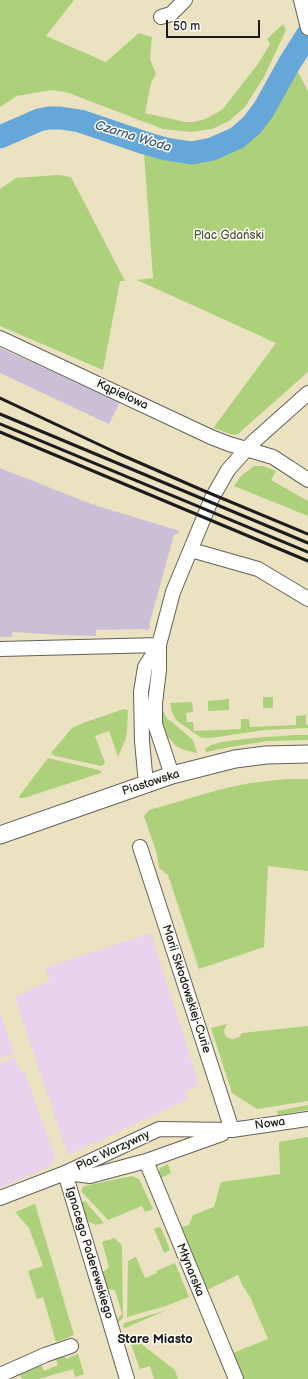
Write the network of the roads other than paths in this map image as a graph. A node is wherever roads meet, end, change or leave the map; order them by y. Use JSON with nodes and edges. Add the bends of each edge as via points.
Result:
{"nodes":[{"id":1,"x":185,"y":0,"type":"edge"},
{"id":2,"x":301,"y":1,"type":"edge"},
{"id":3,"x":161,"y":17,"type":"dead end"},
{"id":4,"x":308,"y":28,"type":"edge"},
{"id":5,"x":0,"y":338,"type":"edge"},
{"id":6,"x":308,"y":393,"type":"edge"},
{"id":7,"x":246,"y":449,"type":"junction"},
{"id":8,"x":308,"y":480,"type":"edge"},
{"id":9,"x":191,"y":550,"type":"junction"},
{"id":10,"x":308,"y":599,"type":"edge"},
{"id":11,"x":159,"y":645,"type":"junction"},
{"id":12,"x":0,"y":649,"type":"edge"},
{"id":13,"x":308,"y":754,"type":"edge"},
{"id":14,"x":172,"y":775,"type":"junction"},
{"id":15,"x":146,"y":784,"type":"junction"},
{"id":16,"x":0,"y":835,"type":"edge"},
{"id":17,"x":140,"y":847,"type":"dead end"},
{"id":18,"x":308,"y":1119,"type":"edge"},
{"id":19,"x":172,"y":1130,"type":"junction"},
{"id":20,"x":232,"y":1130,"type":"junction"},
{"id":21,"x":176,"y":1150,"type":"junction"},
{"id":22,"x":146,"y":1161,"type":"junction"},
{"id":23,"x":65,"y":1173,"type":"junction"},
{"id":24,"x":0,"y":1198,"type":"edge"},
{"id":25,"x":71,"y":1346,"type":"dead end"},
{"id":26,"x":0,"y":1375,"type":"edge"},
{"id":27,"x":127,"y":1379,"type":"edge"},
{"id":28,"x":236,"y":1379,"type":"edge"}],
"edges":[{"from":1,"to":3,"type":"street","via":[[170,14]]},
{"from":2,"to":4,"type":"street"},
{"from":5,"to":7,"type":"street","name":"Kąpielowa","via":[[211,437]]},
{"from":6,"to":7,"type":"street"},
{"from":7,"to":8,"type":"street","name":"Kąpielowa","via":[[273,457]]},
{"from":7,"to":9,"type":"street","via":[[222,479]]},
{"from":9,"to":10,"type":"street","via":[[258,569]]},
{"from":9,"to":11,"type":"street","via":[[173,592]]},
{"from":11,"to":12,"type":"street"},
{"from":11,"to":14,"type":"street","via":[[155,724]]},
{"from":11,"to":15,"type":"street","via":[[145,667],[141,692]]},
{"from":13,"to":14,"type":"main road","name":"Piastowska","via":[[266,754]]},
{"from":14,"to":15,"type":"main road","name":"Piastowska"},
{"from":15,"to":16,"type":"main road","name":"Piastowska"},
{"from":17,"to":20,"type":"street","name":"Marii Skłodowskiej-Curie"},
{"from":18,"to":20,"type":"street","name":"Nowa"},
{"from":19,"to":20,"type":"street","name":"Plac Warzywny"},
{"from":19,"to":21,"type":"street","via":[[181,1139]]},
{"from":19,"to":23,"type":"street","name":"Plac Warzywny","via":[[159,1129]]},
{"from":20,"to":21,"type":"street"},
{"from":21,"to":22,"type":"street"},
{"from":22,"to":23,"type":"street","via":[[90,1176]]},
{"from":22,"to":28,"type":"street","name":"Młynarska"},
{"from":23,"to":24,"type":"street","name":"Plac Warzywny"},
{"from":23,"to":27,"type":"street","name":"Ignacego Paderewskiego"},
{"from":25,"to":26,"type":"street"}]}
